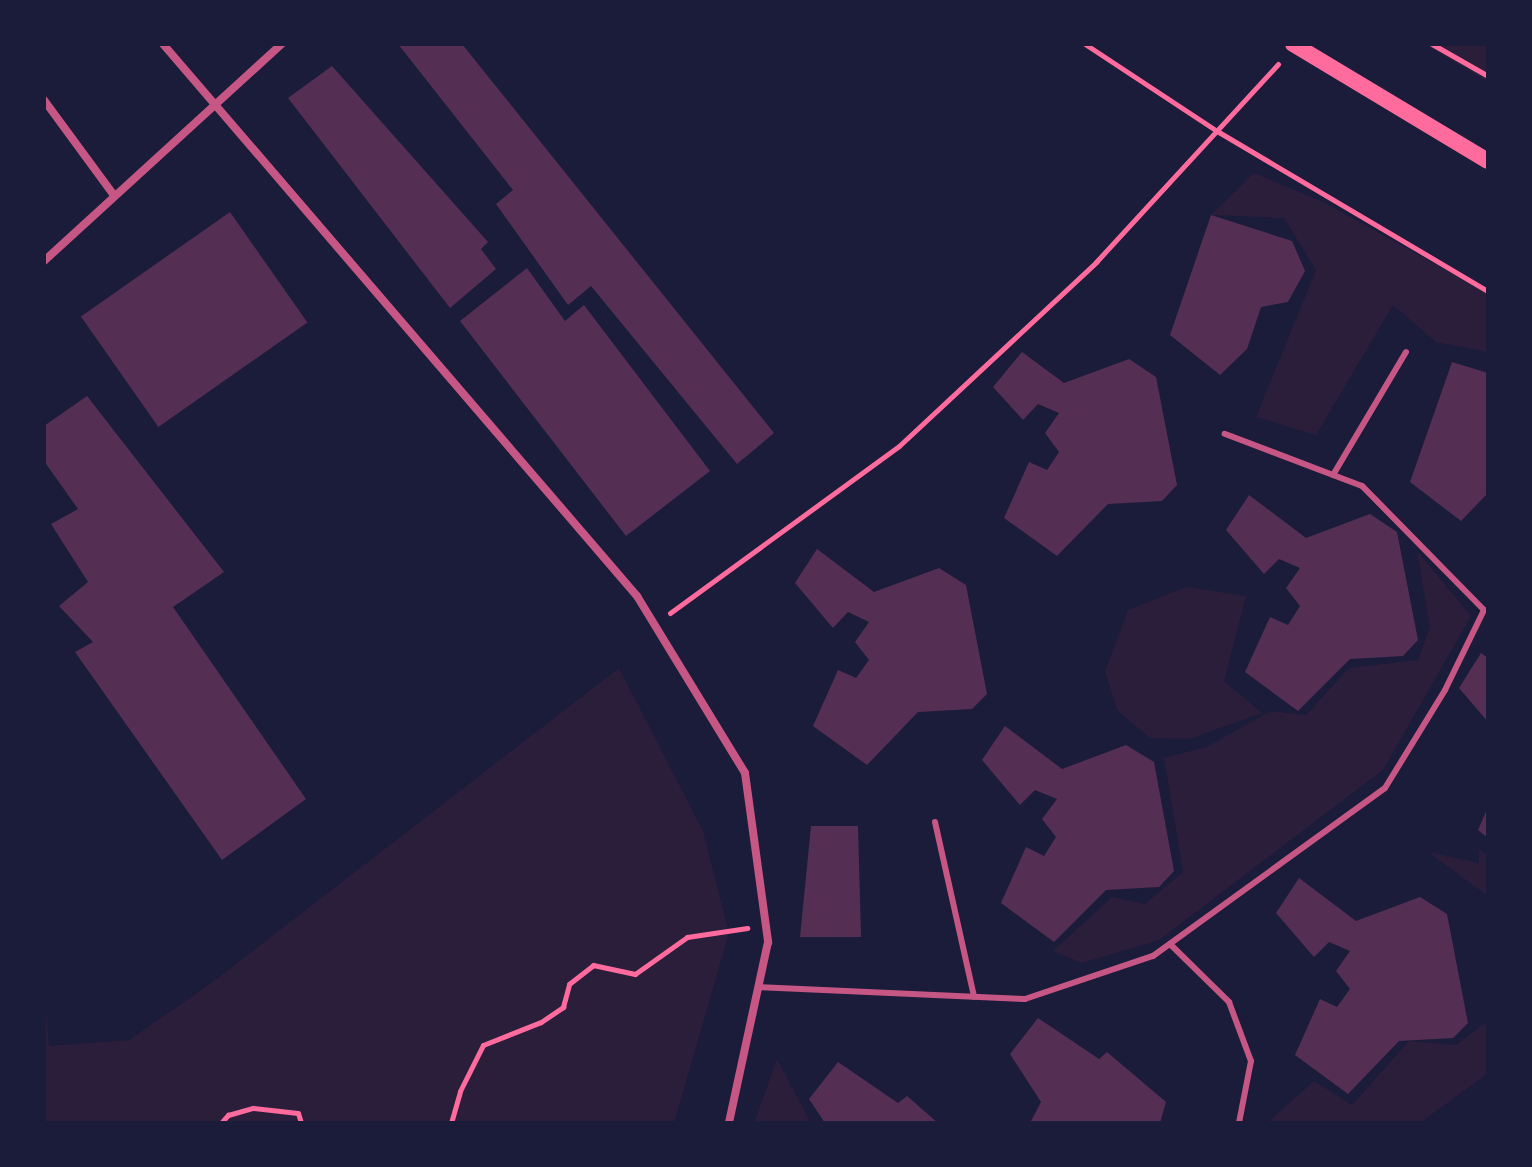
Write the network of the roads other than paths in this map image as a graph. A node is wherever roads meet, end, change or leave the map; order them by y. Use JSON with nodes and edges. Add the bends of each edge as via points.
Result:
{"nodes":[{"id":1,"x":163,"y":44,"type":"edge"},
{"id":2,"x":282,"y":44,"type":"edge"},
{"id":3,"x":1294,"y":45,"type":"edge"},
{"id":4,"x":44,"y":100,"type":"edge"},
{"id":5,"x":215,"y":103,"type":"junction"},
{"id":6,"x":1488,"y":161,"type":"edge"},
{"id":7,"x":113,"y":194,"type":"junction"},
{"id":8,"x":44,"y":261,"type":"edge"},
{"id":9,"x":1406,"y":352,"type":"dead end"},
{"id":10,"x":1225,"y":434,"type":"dead end"},
{"id":11,"x":1333,"y":475,"type":"junction"},
{"id":12,"x":935,"y":822,"type":"dead end"},
{"id":13,"x":1170,"y":944,"type":"junction"},
{"id":14,"x":759,"y":987,"type":"junction"},
{"id":15,"x":974,"y":997,"type":"junction"},
{"id":16,"x":729,"y":1123,"type":"edge"},
{"id":17,"x":1239,"y":1123,"type":"edge"}],
"edges":[{"from":1,"to":5,"type":"street"},
{"from":2,"to":5,"type":"street"},
{"from":3,"to":6,"type":"main road"},
{"from":4,"to":7,"type":"street"},
{"from":5,"to":7,"type":"street"},
{"from":5,"to":14,"type":"street","via":[[637,596],[745,773],[765,927]]},
{"from":7,"to":8,"type":"street"},
{"from":9,"to":11,"type":"lane"},
{"from":10,"to":11,"type":"lane"},
{"from":11,"to":13,"type":"lane","via":[[1362,486],[1484,610],[1445,690],[1385,788]]},
{"from":12,"to":15,"type":"lane"},
{"from":13,"to":15,"type":"lane","via":[[1153,956],[1025,999]]},
{"from":13,"to":17,"type":"lane","via":[[1229,1002],[1251,1061]]},
{"from":14,"to":15,"type":"lane"},
{"from":14,"to":16,"type":"street"}]}
